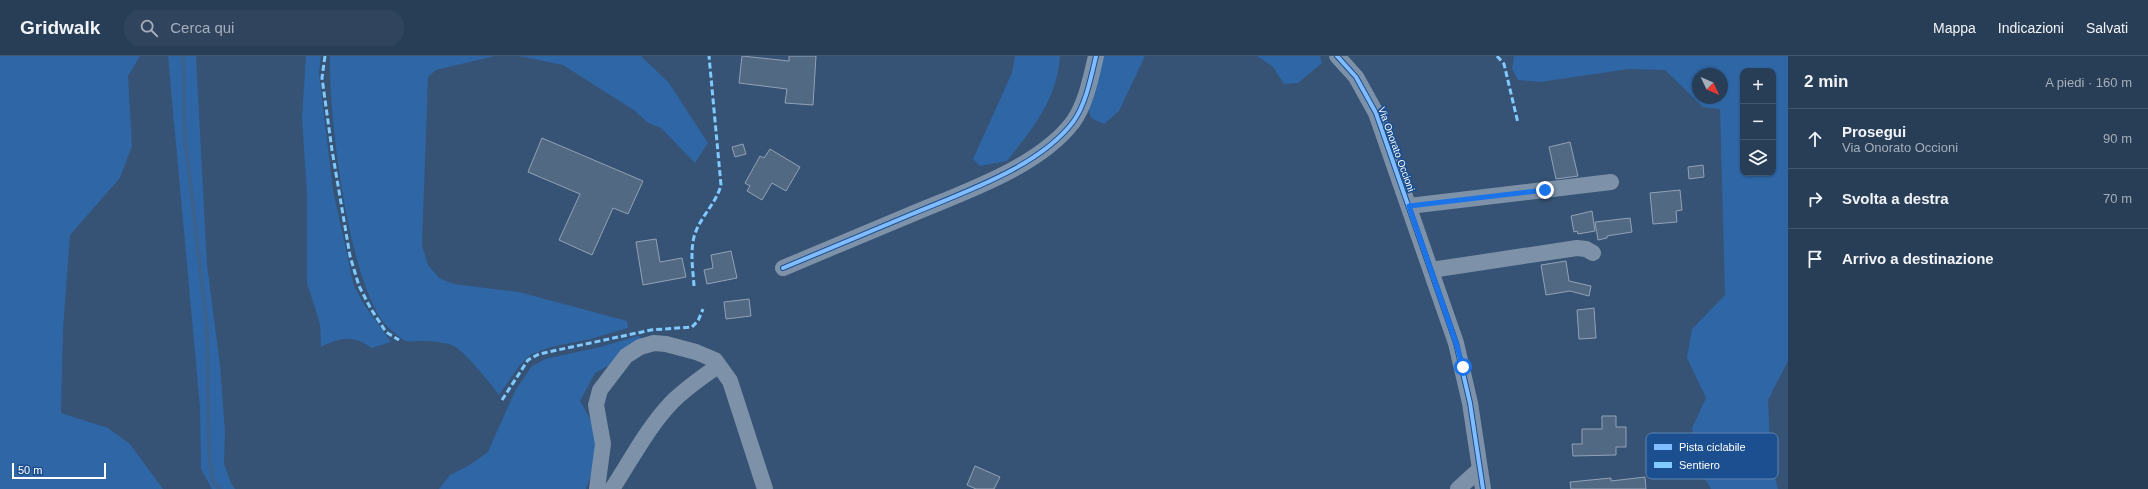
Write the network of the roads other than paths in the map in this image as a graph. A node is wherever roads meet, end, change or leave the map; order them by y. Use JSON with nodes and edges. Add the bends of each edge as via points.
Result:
{"nodes":[{"id":1,"x":1096,"y":56,"type":"edge"},
{"id":2,"x":1337,"y":56,"type":"edge"},
{"id":3,"x":1611,"y":182,"type":"dead end"},
{"id":4,"x":1409,"y":206,"type":"junction"},
{"id":5,"x":1593,"y":253,"type":"dead end"},
{"id":6,"x":783,"y":268,"type":"dead end"},
{"id":7,"x":1431,"y":270,"type":"junction"},
{"id":8,"x":718,"y":366,"type":"junction"},
{"id":9,"x":1480,"y":470,"type":"junction"},
{"id":10,"x":597,"y":489,"type":"edge"},
{"id":11,"x":612,"y":489,"type":"edge"},
{"id":12,"x":765,"y":489,"type":"edge"},
{"id":13,"x":1458,"y":489,"type":"edge"},
{"id":14,"x":1483,"y":489,"type":"edge"}],
"edges":[{"from":1,"to":6,"type":"street","via":[[1083,102],[1074,120],[1049,148],[1029,162],[942,202]]},
{"from":2,"to":4,"type":"street","name":"Via Onorato Occioni","via":[[1356,78],[1376,113]]},
{"from":3,"to":4,"type":"street"},
{"from":4,"to":7,"type":"street","name":"Via Onorato Occioni"},
{"from":5,"to":7,"type":"street","via":[[1578,248]]},
{"from":7,"to":9,"type":"street","name":"Via Onorato Occioni","via":[[1460,355]]},
{"from":8,"to":10,"type":"street","via":[[715,360],[666,344],[654,343],[640,347],[626,356],[600,390],[596,405],[603,444]]},
{"from":8,"to":11,"type":"street","via":[[694,382],[672,402]]},
{"from":8,"to":12,"type":"street","via":[[730,381]]},
{"from":9,"to":13,"type":"street"},
{"from":9,"to":14,"type":"street","name":"Via Onorato Occioni"}]}
